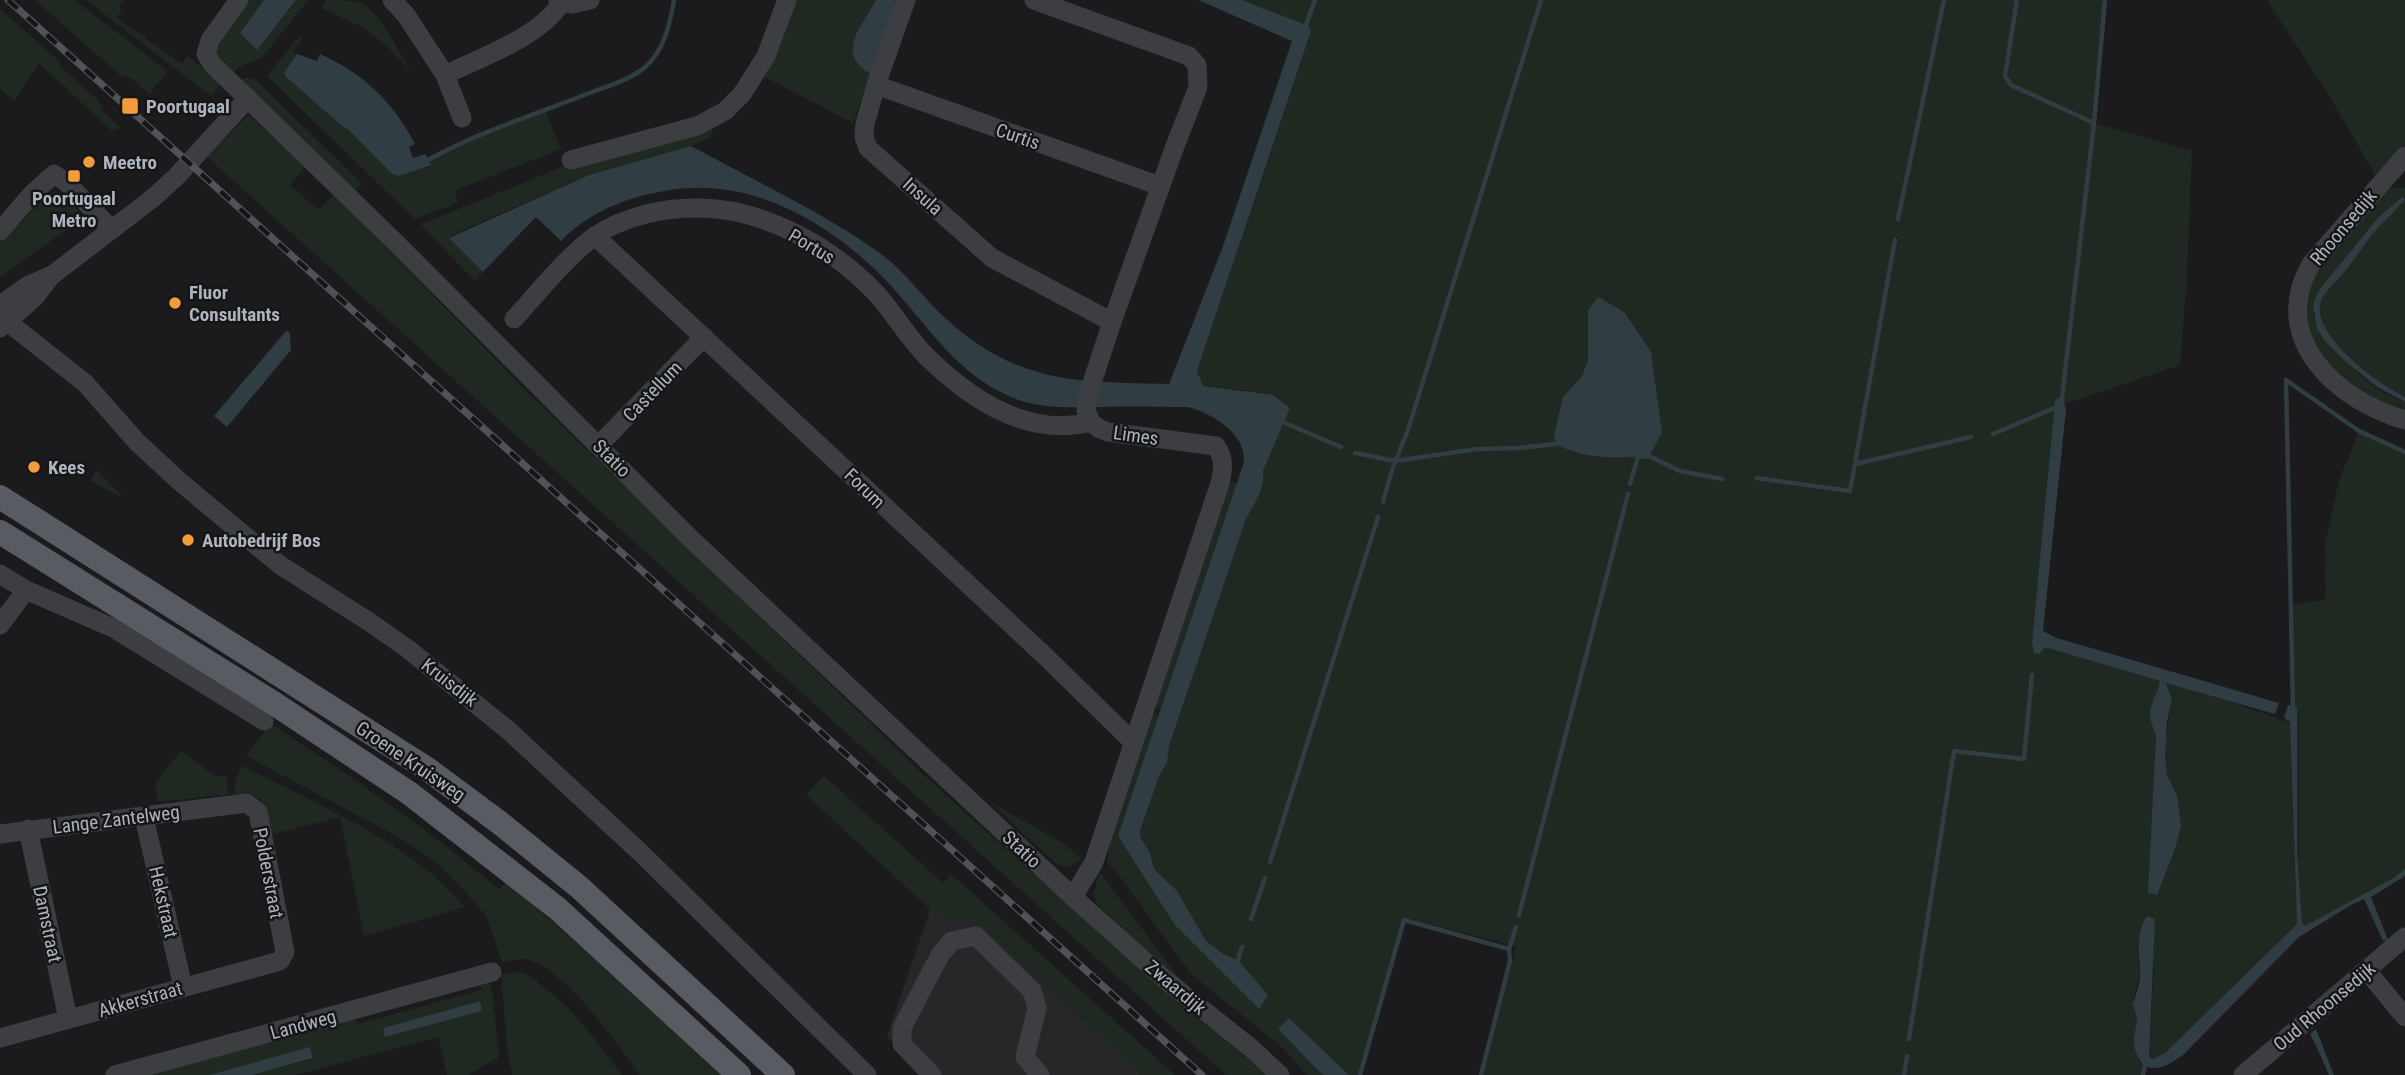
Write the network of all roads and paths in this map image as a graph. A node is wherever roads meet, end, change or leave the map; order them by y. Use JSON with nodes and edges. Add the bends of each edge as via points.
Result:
{"nodes":[{"id":1,"x":239,"y":0,"type":"edge"},
{"id":2,"x":392,"y":0,"type":"edge"},
{"id":3,"x":590,"y":0,"type":"edge"},
{"id":4,"x":787,"y":0,"type":"edge"},
{"id":5,"x":906,"y":0,"type":"edge"},
{"id":6,"x":1034,"y":0,"type":"edge"},
{"id":7,"x":560,"y":1,"type":"edge"},
{"id":8,"x":445,"y":75,"type":"junction"},
{"id":9,"x":876,"y":85,"type":"junction"},
{"id":10,"x":248,"y":98,"type":"junction"},
{"id":11,"x":462,"y":118,"type":"dead end"},
{"id":12,"x":2405,"y":156,"type":"edge"},
{"id":13,"x":571,"y":159,"type":"dead end"},
{"id":14,"x":1160,"y":186,"type":"junction"},
{"id":15,"x":112,"y":230,"type":"junction"},
{"id":16,"x":0,"y":231,"type":"edge"},
{"id":17,"x":596,"y":236,"type":"junction"},
{"id":18,"x":2,"y":318,"type":"edge"},
{"id":19,"x":513,"y":319,"type":"dead end"},
{"id":20,"x":1112,"y":322,"type":"junction"},
{"id":21,"x":704,"y":337,"type":"junction"},
{"id":22,"x":1089,"y":417,"type":"junction"},
{"id":23,"x":2405,"y":420,"type":"edge"},
{"id":24,"x":599,"y":445,"type":"junction"},
{"id":25,"x":0,"y":497,"type":"edge"},
{"id":26,"x":0,"y":531,"type":"edge"},
{"id":27,"x":0,"y":573,"type":"edge"},
{"id":28,"x":26,"y":590,"type":"junction"},
{"id":29,"x":0,"y":625,"type":"edge"},
{"id":30,"x":264,"y":721,"type":"dead end"},
{"id":31,"x":1133,"y":742,"type":"junction"},
{"id":32,"x":233,"y":804,"type":"joint"},
{"id":33,"x":144,"y":817,"type":"junction"},
{"id":34,"x":27,"y":830,"type":"junction"},
{"id":35,"x":0,"y":834,"type":"edge"},
{"id":36,"x":1073,"y":897,"type":"junction"},
{"id":37,"x":2405,"y":937,"type":"edge"},
{"id":38,"x":281,"y":961,"type":"joint"},
{"id":39,"x":2367,"y":971,"type":"junction"},
{"id":40,"x":492,"y":972,"type":"dead end"},
{"id":41,"x":183,"y":987,"type":"junction"},
{"id":42,"x":2405,"y":1017,"type":"edge"},
{"id":43,"x":68,"y":1019,"type":"junction"},
{"id":44,"x":0,"y":1038,"type":"edge"},
{"id":45,"x":114,"y":1075,"type":"edge"},
{"id":46,"x":739,"y":1075,"type":"edge"},
{"id":47,"x":783,"y":1075,"type":"edge"},
{"id":48,"x":867,"y":1075,"type":"edge"},
{"id":49,"x":932,"y":1075,"type":"edge"},
{"id":50,"x":1040,"y":1075,"type":"edge"},
{"id":51,"x":1280,"y":1075,"type":"edge"},
{"id":52,"x":2243,"y":1075,"type":"edge"}],
"edges":[{"from":1,"to":10,"type":"street","name":"Statio","via":[[210,40],[206,54]]},
{"from":2,"to":8,"type":"street"},
{"from":3,"to":7,"type":"street","via":[[582,4]]},
{"from":4,"to":13,"type":"street","via":[[760,67],[725,111],[697,126]]},
{"from":5,"to":9,"type":"street","name":"Insula"},
{"from":6,"to":14,"type":"street","via":[[1189,56],[1197,65],[1198,87]]},
{"from":7,"to":8,"type":"street","via":[[539,28]]},
{"from":8,"to":11,"type":"street"},
{"from":9,"to":14,"type":"street","name":"Curtis"},
{"from":9,"to":20,"type":"street","name":"Insula","via":[[865,124],[868,148],[992,258]]},
{"from":10,"to":15,"type":"street","via":[[177,176]]},
{"from":10,"to":24,"type":"street","name":"Statio"},
{"from":12,"to":23,"type":"street","name":"Rhoonsedijk","via":[[2311,264],[2302,278],[2297,308],[2302,338],[2313,361],[2351,394]]},
{"from":14,"to":20,"type":"street"},
{"from":15,"to":16,"type":"street","via":[[54,174]]},
{"from":15,"to":18,"type":"street","via":[[51,276],[35,298]]},
{"from":17,"to":19,"type":"street","name":"Portus"},
{"from":17,"to":21,"type":"street","name":"Forum"},
{"from":17,"to":22,"type":"street","name":"Portus","via":[[616,224],[689,207],[719,208],[760,218],[840,262],[873,291],[926,356],[986,404],[1036,423],[1072,427]]},
{"from":18,"to":48,"type":"street","name":"Kruisdijk","via":[[85,383],[137,442],[280,565],[408,649],[508,730]]},
{"from":20,"to":22,"type":"street","via":[[1088,395]]},
{"from":21,"to":24,"type":"street","name":"Castellum"},
{"from":21,"to":31,"type":"street","name":"Forum"},
{"from":22,"to":31,"type":"street","name":"Limes","via":[[1108,432],[1216,446],[1223,456],[1220,483]]},
{"from":24,"to":36,"type":"street","name":"Statio","via":[[690,538]]},
{"from":25,"to":47,"type":"main road","name":"Groene Kruisweg","via":[[426,768],[490,815],[579,887]]},
{"from":26,"to":46,"type":"main road","name":"Groene Kruisweg","via":[[275,704],[419,801],[558,909]]},
{"from":27,"to":28,"type":"street"},
{"from":28,"to":29,"type":"street"},
{"from":28,"to":30,"type":"street","via":[[113,628]]},
{"from":31,"to":36,"type":"street","name":"Limes","via":[[1094,862]]},
{"from":32,"to":33,"type":"street","name":"Lange Zantelweg"},
{"from":32,"to":38,"type":"street","name":"Polderstraat","via":[[247,803],[258,812],[285,952]]},
{"from":33,"to":34,"type":"street","name":"Lange Zantelweg"},
{"from":33,"to":41,"type":"street","name":"Hekstraat"},
{"from":34,"to":35,"type":"street","name":"Lange Zantelweg"},
{"from":34,"to":43,"type":"street","name":"Damstraat"},
{"from":36,"to":51,"type":"street","name":"Zwaardijk"},
{"from":37,"to":39,"type":"street","name":"Oud Rhoonsedijk"},
{"from":38,"to":41,"type":"street","name":"Akkerstraat"},
{"from":39,"to":42,"type":"street"},
{"from":39,"to":52,"type":"street","name":"Oud Rhoonsedijk"},
{"from":40,"to":45,"type":"street","name":"Landweg"},
{"from":41,"to":43,"type":"street","name":"Akkerstraat"},
{"from":43,"to":44,"type":"street","name":"Akkerstraat"},
{"from":49,"to":50,"type":"street","via":[[902,1044],[902,1028],[952,940],[976,936],[1032,991],[1037,1008],[1025,1057]]}]}
